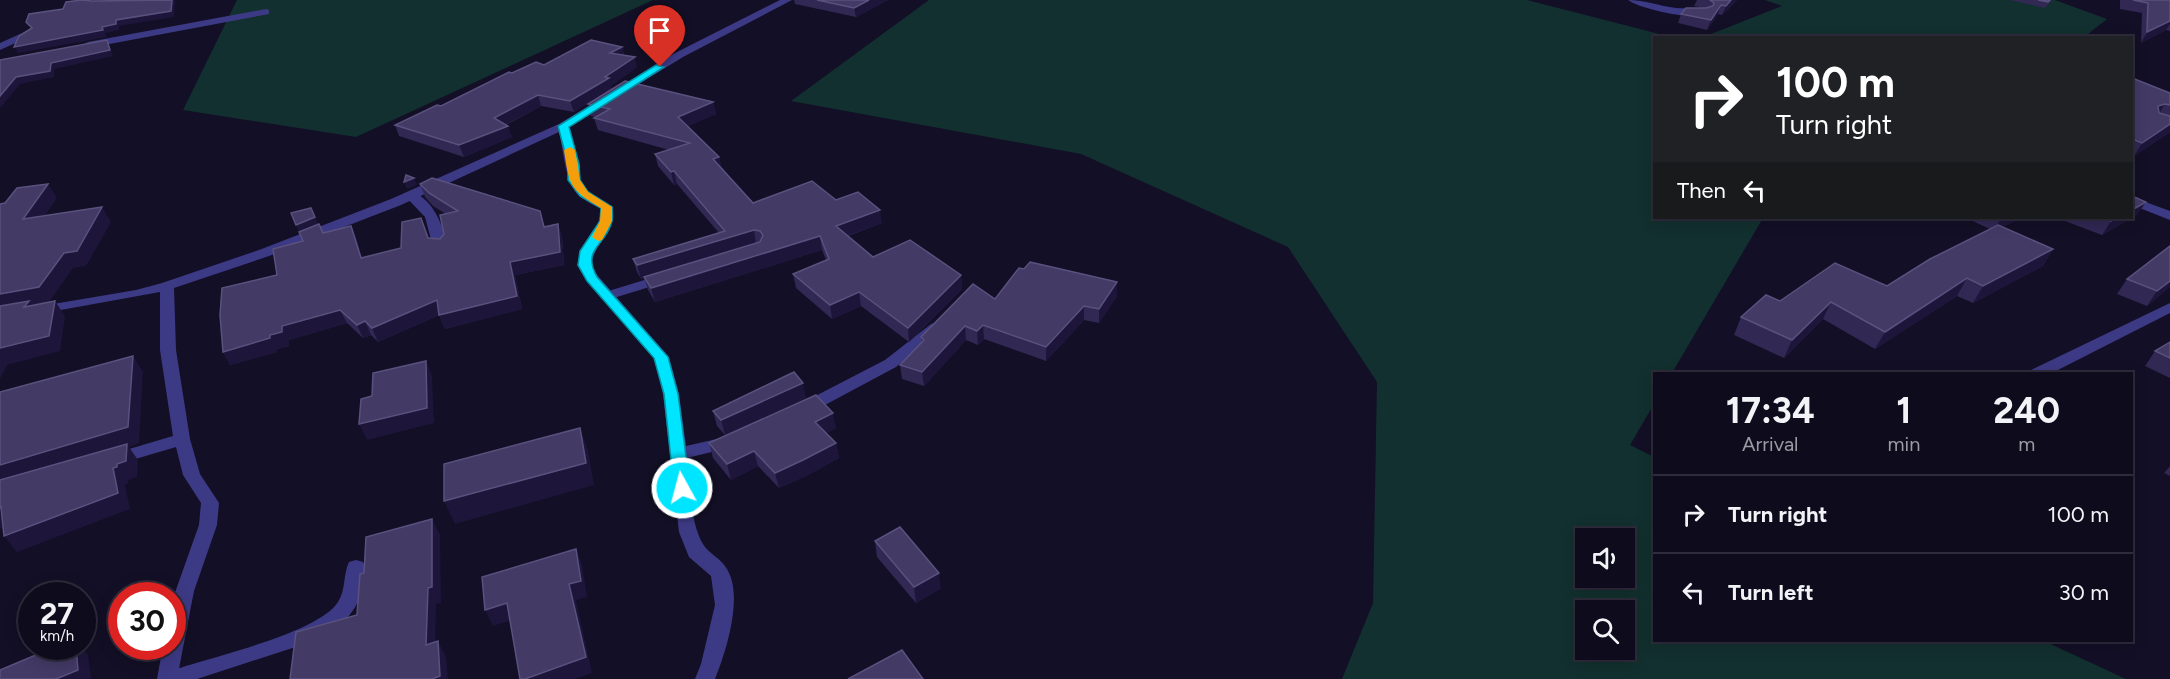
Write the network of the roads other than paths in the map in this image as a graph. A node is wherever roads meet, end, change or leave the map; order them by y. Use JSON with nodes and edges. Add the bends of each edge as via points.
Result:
{"nodes":[{"id":1,"x":787,"y":0,"type":"edge"},
{"id":2,"x":1633,"y":0,"type":"edge"},
{"id":3,"x":266,"y":12,"type":"dead end"},
{"id":4,"x":1704,"y":13,"type":"edge"},
{"id":5,"x":29,"y":33,"type":"edge"},
{"id":6,"x":0,"y":46,"type":"edge"},
{"id":7,"x":82,"y":46,"type":"edge"},
{"id":8,"x":563,"y":126,"type":"junction"},
{"id":9,"x":410,"y":195,"type":"junction"},
{"id":10,"x":2133,"y":201,"type":"edge"},
{"id":11,"x":2170,"y":216,"type":"edge"},
{"id":12,"x":440,"y":247,"type":"edge"},
{"id":13,"x":678,"y":274,"type":"edge"},
{"id":14,"x":166,"y":286,"type":"junction"},
{"id":15,"x":607,"y":296,"type":"junction"},
{"id":16,"x":2170,"y":307,"type":"edge"},
{"id":17,"x":0,"y":317,"type":"edge"},
{"id":18,"x":946,"y":317,"type":"edge"},
{"id":19,"x":2041,"y":372,"type":"edge"},
{"id":20,"x":794,"y":414,"type":"edge"},
{"id":21,"x":744,"y":436,"type":"edge"},
{"id":22,"x":182,"y":439,"type":"junction"},
{"id":23,"x":678,"y":454,"type":"junction"},
{"id":24,"x":98,"y":464,"type":"edge"},
{"id":25,"x":356,"y":567,"type":"dead end"},
{"id":26,"x":169,"y":679,"type":"edge"},
{"id":27,"x":705,"y":679,"type":"edge"}],
"edges":[{"from":1,"to":8,"type":"street","via":[[679,55]]},
{"from":2,"to":4,"type":"street","via":[[1673,11]]},
{"from":3,"to":7,"type":"street"},
{"from":5,"to":6,"type":"street"},
{"from":8,"to":9,"type":"street"},
{"from":8,"to":15,"type":"street","via":[[574,180],[584,194],[607,207],[606,221],[586,251],[584,265]]},
{"from":9,"to":12,"type":"street","via":[[437,224]]},
{"from":9,"to":14,"type":"street","via":[[264,253]]},
{"from":10,"to":11,"type":"street"},
{"from":13,"to":15,"type":"street"},
{"from":14,"to":17,"type":"street"},
{"from":14,"to":22,"type":"street","via":[[168,350]]},
{"from":15,"to":23,"type":"street","via":[[661,357],[671,394]]},
{"from":16,"to":19,"type":"street"},
{"from":18,"to":20,"type":"street","via":[[920,344],[894,361]]},
{"from":21,"to":23,"type":"street","via":[[724,445]]},
{"from":22,"to":24,"type":"street"},
{"from":22,"to":26,"type":"street","via":[[192,475],[210,503],[208,525],[184,591]]},
{"from":23,"to":27,"type":"street","via":[[688,532],[696,552],[720,573],[725,605]]},
{"from":25,"to":26,"type":"street","via":[[351,601],[327,626]]}]}
